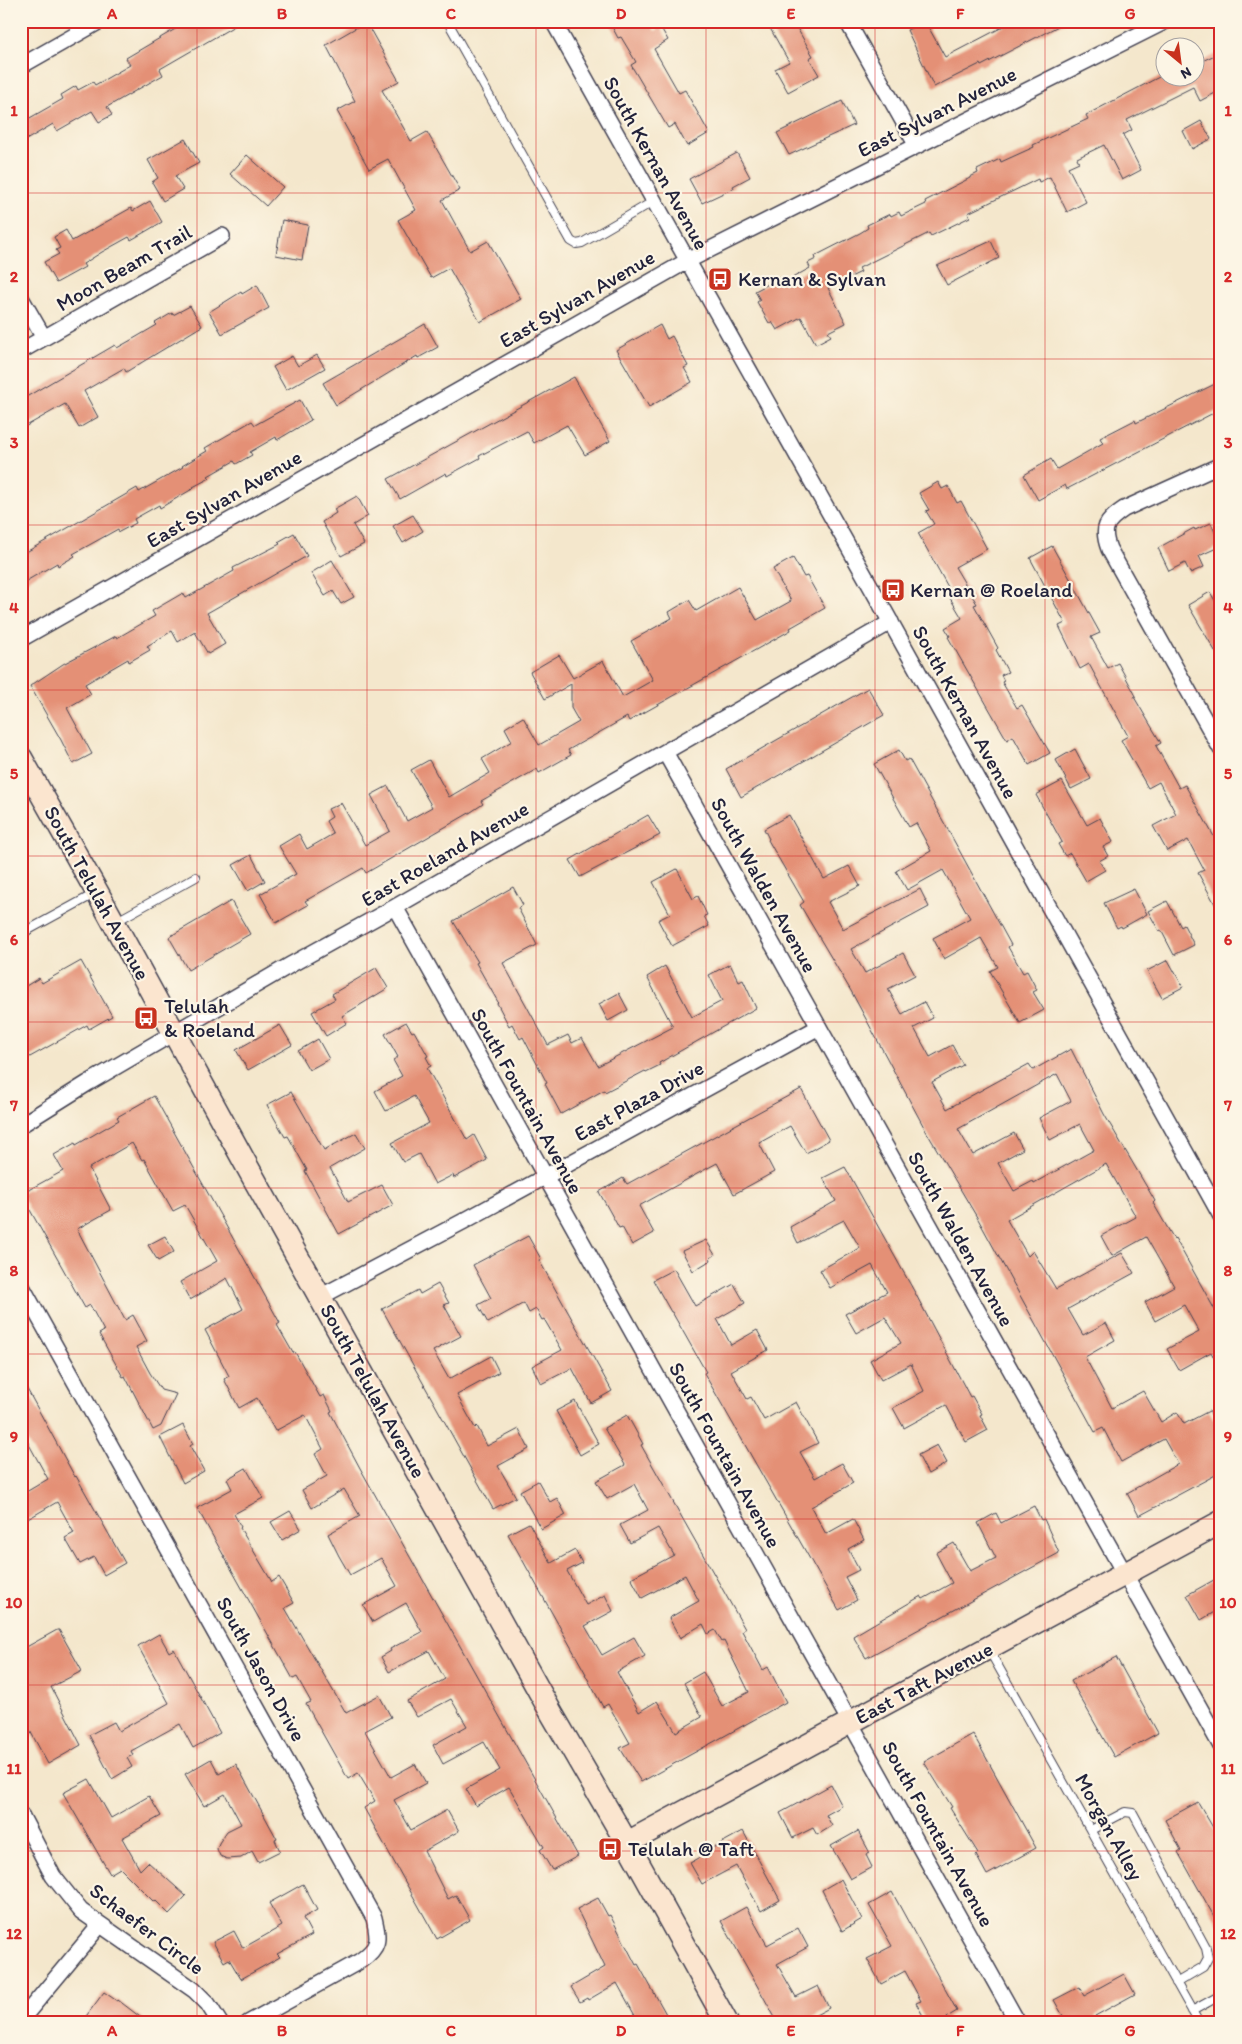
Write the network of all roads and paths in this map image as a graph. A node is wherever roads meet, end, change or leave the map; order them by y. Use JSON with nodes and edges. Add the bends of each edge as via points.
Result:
{"nodes":[{"id":1,"x":100,"y":21,"type":"edge"},
{"id":2,"x":450,"y":21,"type":"edge"},
{"id":3,"x":552,"y":21,"type":"edge"},
{"id":4,"x":847,"y":21,"type":"edge"},
{"id":5,"x":1166,"y":21,"type":"edge"},
{"id":6,"x":21,"y":66,"type":"edge"},
{"id":7,"x":916,"y":146,"type":"junction"},
{"id":8,"x":654,"y":201,"type":"junction"},
{"id":9,"x":222,"y":236,"type":"dead end"},
{"id":10,"x":687,"y":261,"type":"junction"},
{"id":11,"x":21,"y":298,"type":"edge"},
{"id":12,"x":44,"y":338,"type":"junction"},
{"id":13,"x":21,"y":351,"type":"edge"},
{"id":14,"x":1221,"y":464,"type":"edge"},
{"id":15,"x":890,"y":622,"type":"junction"},
{"id":16,"x":21,"y":639,"type":"edge"},
{"id":17,"x":1221,"y":749,"type":"edge"},
{"id":18,"x":665,"y":752,"type":"junction"},
{"id":19,"x":21,"y":758,"type":"edge"},
{"id":20,"x":196,"y":876,"type":"dead end"},
{"id":21,"x":98,"y":892,"type":"junction"},
{"id":22,"x":395,"y":908,"type":"junction"},
{"id":23,"x":114,"y":923,"type":"junction"},
{"id":24,"x":21,"y":934,"type":"edge"},
{"id":25,"x":819,"y":1027,"type":"junction"},
{"id":26,"x":176,"y":1033,"type":"junction"},
{"id":27,"x":21,"y":1125,"type":"edge"},
{"id":28,"x":545,"y":1177,"type":"junction"},
{"id":29,"x":1221,"y":1216,"type":"edge"},
{"id":30,"x":21,"y":1285,"type":"edge"},
{"id":31,"x":320,"y":1297,"type":"junction"},
{"id":32,"x":1221,"y":1522,"type":"edge"},
{"id":33,"x":1125,"y":1574,"type":"junction"},
{"id":34,"x":988,"y":1649,"type":"junction"},
{"id":35,"x":851,"y":1721,"type":"junction"},
{"id":36,"x":1221,"y":1746,"type":"edge"},
{"id":37,"x":21,"y":1815,"type":"edge"},
{"id":38,"x":1091,"y":1830,"type":"junction"},
{"id":39,"x":627,"y":1842,"type":"junction"},
{"id":40,"x":100,"y":1925,"type":"junction"},
{"id":41,"x":1176,"y":1983,"type":"junction"},
{"id":42,"x":1221,"y":1995,"type":"edge"},
{"id":43,"x":1192,"y":2011,"type":"junction"},
{"id":44,"x":21,"y":2020,"type":"edge"},
{"id":45,"x":220,"y":2023,"type":"edge"},
{"id":46,"x":248,"y":2023,"type":"edge"},
{"id":47,"x":727,"y":2023,"type":"edge"},
{"id":48,"x":1018,"y":2023,"type":"edge"},
{"id":49,"x":1199,"y":2023,"type":"edge"}],
"edges":[{"from":1,"to":6,"type":"street"},
{"from":2,"to":8,"type":"lane","via":[[571,241],[582,243]]},
{"from":3,"to":8,"type":"street","name":"South Kernan Avenue"},
{"from":4,"to":7,"type":"street"},
{"from":5,"to":7,"type":"street","name":"East Sylvan Avenue"},
{"from":7,"to":10,"type":"street","name":"East Sylvan Avenue"},
{"from":8,"to":10,"type":"street","name":"South Kernan Avenue"},
{"from":9,"to":12,"type":"street","name":"Moon Beam Trail"},
{"from":10,"to":15,"type":"street","name":"South Kernan Avenue"},
{"from":10,"to":16,"type":"street","name":"East Sylvan Avenue"},
{"from":11,"to":12,"type":"street"},
{"from":12,"to":13,"type":"street","name":"Moon Beam Trail"},
{"from":14,"to":17,"type":"street","via":[[1124,509],[1113,516],[1104,533],[1109,549]]},
{"from":15,"to":18,"type":"street","name":"East Roeland Avenue"},
{"from":15,"to":29,"type":"street","name":"South Kernan Avenue"},
{"from":18,"to":22,"type":"street","name":"East Roeland Avenue"},
{"from":18,"to":25,"type":"street","name":"South Walden Avenue"},
{"from":19,"to":21,"type":"street","name":"South Telulah Avenue"},
{"from":20,"to":23,"type":"lane"},
{"from":21,"to":23,"type":"street","name":"South Telulah Avenue"},
{"from":21,"to":24,"type":"lane"},
{"from":22,"to":26,"type":"street","name":"East Roeland Avenue"},
{"from":22,"to":28,"type":"street","name":"South Fountain Avenue"},
{"from":23,"to":26,"type":"street","name":"South Telulah Avenue"},
{"from":25,"to":28,"type":"street","name":"East Plaza Drive"},
{"from":25,"to":33,"type":"street","name":"South Walden Avenue"},
{"from":26,"to":27,"type":"street","name":"East Roeland Avenue"},
{"from":26,"to":31,"type":"street","name":"South Telulah Avenue"},
{"from":28,"to":31,"type":"street","name":"East Plaza Drive"},
{"from":28,"to":35,"type":"street","name":"South Fountain Avenue"},
{"from":30,"to":46,"type":"street","name":"South Jason Drive","via":[[374,1918],[378,1935],[371,1954]]},
{"from":31,"to":39,"type":"street","name":"South Telulah Avenue","via":[[552,1714]]},
{"from":32,"to":33,"type":"street","name":"East Taft Avenue"},
{"from":33,"to":34,"type":"street","name":"East Taft Avenue"},
{"from":33,"to":36,"type":"street","name":"South Walden Avenue"},
{"from":34,"to":35,"type":"street","name":"East Taft Avenue"},
{"from":34,"to":38,"type":"lane","name":"Morgan Alley"},
{"from":35,"to":39,"type":"street","name":"East Taft Avenue"},
{"from":35,"to":48,"type":"street","name":"South Fountain Avenue"},
{"from":37,"to":40,"type":"street","name":"Schaefer Circle","via":[[53,1876],[81,1911]]},
{"from":38,"to":41,"type":"lane","name":"Morgan Alley"},
{"from":38,"to":41,"type":"lane","via":[[1125,1812],[1132,1813],[1206,1948],[1208,1958],[1203,1967]]},
{"from":39,"to":47,"type":"street","name":"South Telulah Avenue"},
{"from":40,"to":44,"type":"street"},
{"from":40,"to":45,"type":"street","name":"Schaefer Circle","via":[[194,1990]]},
{"from":41,"to":43,"type":"lane","name":"Morgan Alley"},
{"from":42,"to":43,"type":"lane"},
{"from":43,"to":49,"type":"lane","name":"Morgan Alley"}]}
